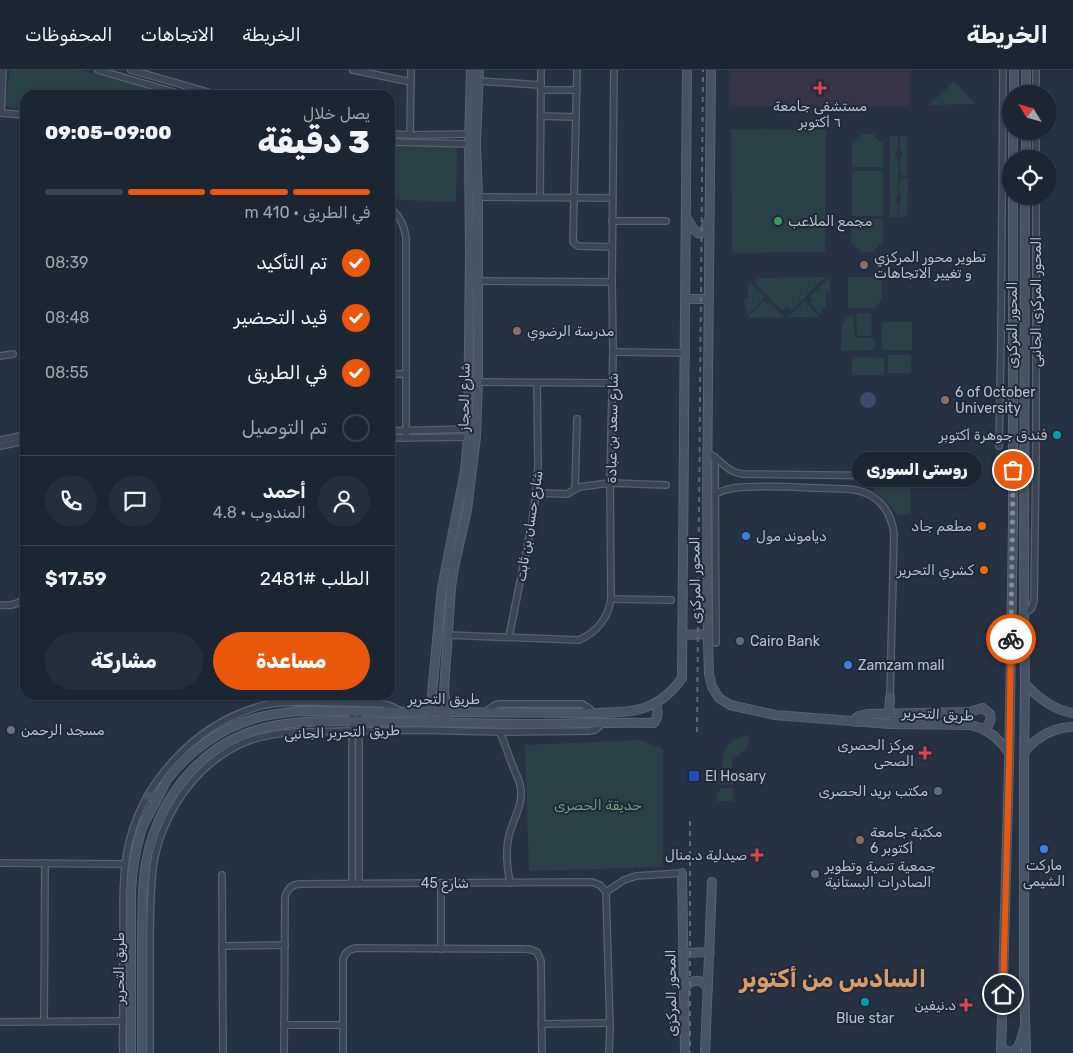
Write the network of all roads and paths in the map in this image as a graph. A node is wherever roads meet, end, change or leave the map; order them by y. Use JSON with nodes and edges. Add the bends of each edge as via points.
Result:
{"nodes":[{"id":1,"x":3,"y":70,"type":"edge"},
{"id":2,"x":102,"y":70,"type":"edge"},
{"id":3,"x":131,"y":70,"type":"edge"},
{"id":4,"x":352,"y":70,"type":"edge"},
{"id":5,"x":411,"y":70,"type":"edge"},
{"id":6,"x":471,"y":70,"type":"edge"},
{"id":7,"x":479,"y":70,"type":"edge"},
{"id":8,"x":541,"y":70,"type":"edge"},
{"id":9,"x":577,"y":70,"type":"edge"},
{"id":10,"x":614,"y":70,"type":"edge"},
{"id":11,"x":687,"y":70,"type":"edge"},
{"id":12,"x":711,"y":70,"type":"edge"},
{"id":13,"x":1004,"y":70,"type":"edge"},
{"id":14,"x":1014,"y":70,"type":"edge"},
{"id":15,"x":1026,"y":70,"type":"edge"},
{"id":16,"x":1036,"y":70,"type":"edge"},
{"id":17,"x":479,"y":81,"type":"junction"},
{"id":18,"x":411,"y":82,"type":"junction"},
{"id":19,"x":1014,"y":85,"type":"edge"},
{"id":20,"x":1026,"y":85,"type":"edge"},
{"id":21,"x":1036,"y":85,"type":"edge"},
{"id":22,"x":541,"y":87,"type":"junction"},
{"id":23,"x":168,"y":90,"type":"edge"},
{"id":24,"x":198,"y":90,"type":"edge"},
{"id":25,"x":577,"y":90,"type":"junction"},
{"id":26,"x":0,"y":113,"type":"edge"},
{"id":27,"x":20,"y":115,"type":"edge"},
{"id":28,"x":541,"y":116,"type":"junction"},
{"id":29,"x":576,"y":117,"type":"junction"},
{"id":30,"x":395,"y":134,"type":"edge"},
{"id":31,"x":473,"y":134,"type":"junction"},
{"id":32,"x":410,"y":135,"type":"junction"},
{"id":33,"x":395,"y":142,"type":"edge"},
{"id":34,"x":473,"y":144,"type":"junction"},
{"id":35,"x":478,"y":197,"type":"junction"},
{"id":36,"x":540,"y":197,"type":"junction"},
{"id":37,"x":575,"y":198,"type":"junction"},
{"id":38,"x":612,"y":198,"type":"junction"},
{"id":39,"x":1013,"y":205,"type":"edge"},
{"id":40,"x":1025,"y":205,"type":"edge"},
{"id":41,"x":1036,"y":205,"type":"edge"},
{"id":42,"x":395,"y":213,"type":"edge"},
{"id":43,"x":686,"y":218,"type":"junction"},
{"id":44,"x":709,"y":218,"type":"junction"},
{"id":45,"x":612,"y":221,"type":"junction"},
{"id":46,"x":666,"y":221,"type":"dead end"},
{"id":47,"x":612,"y":247,"type":"junction"},
{"id":48,"x":478,"y":281,"type":"junction"},
{"id":49,"x":612,"y":282,"type":"junction"},
{"id":50,"x":686,"y":299,"type":"junction"},
{"id":51,"x":709,"y":299,"type":"junction"},
{"id":52,"x":614,"y":352,"type":"junction"},
{"id":53,"x":686,"y":353,"type":"junction"},
{"id":54,"x":13,"y":354,"type":"dead end"},
{"id":55,"x":0,"y":356,"type":"edge"},
{"id":56,"x":395,"y":374,"type":"edge"},
{"id":57,"x":406,"y":374,"type":"junction"},
{"id":58,"x":478,"y":382,"type":"junction"},
{"id":59,"x":537,"y":383,"type":"junction"},
{"id":60,"x":612,"y":383,"type":"junction"},
{"id":61,"x":577,"y":419,"type":"dead end"},
{"id":62,"x":406,"y":430,"type":"junction"},
{"id":63,"x":395,"y":431,"type":"edge"},
{"id":64,"x":472,"y":433,"type":"junction"},
{"id":65,"x":20,"y":436,"type":"edge"},
{"id":66,"x":395,"y":438,"type":"edge"},
{"id":67,"x":406,"y":438,"type":"junction"},
{"id":68,"x":0,"y":440,"type":"edge"},
{"id":69,"x":20,"y":442,"type":"edge"},
{"id":70,"x":0,"y":446,"type":"edge"},
{"id":71,"x":1000,"y":446,"type":"dead end"},
{"id":72,"x":707,"y":452,"type":"junction"},
{"id":73,"x":715,"y":457,"type":"junction"},
{"id":74,"x":899,"y":476,"type":"dead end"},
{"id":75,"x":610,"y":483,"type":"junction"},
{"id":76,"x":666,"y":485,"type":"dead end"},
{"id":77,"x":575,"y":489,"type":"junction"},
{"id":78,"x":536,"y":493,"type":"junction"},
{"id":79,"x":715,"y":494,"type":"junction"},
{"id":80,"x":611,"y":599,"type":"junction"},
{"id":81,"x":671,"y":600,"type":"dead end"},
{"id":82,"x":20,"y":602,"type":"edge"},
{"id":83,"x":0,"y":605,"type":"edge"},
{"id":84,"x":1024,"y":614,"type":"junction"},
{"id":85,"x":708,"y":634,"type":"junction"},
{"id":86,"x":447,"y":635,"type":"junction"},
{"id":87,"x":683,"y":635,"type":"junction"},
{"id":88,"x":509,"y":638,"type":"junction"},
{"id":89,"x":716,"y":643,"type":"dead end"},
{"id":90,"x":682,"y":678,"type":"joint"},
{"id":91,"x":1026,"y":684,"type":"junction"},
{"id":92,"x":890,"y":697,"type":"joint"},
{"id":93,"x":655,"y":703,"type":"junction"},
{"id":94,"x":356,"y":711,"type":"junction"},
{"id":95,"x":401,"y":711,"type":"junction"},
{"id":96,"x":430,"y":711,"type":"junction"},
{"id":97,"x":446,"y":711,"type":"junction"},
{"id":98,"x":889,"y":712,"type":"junction"},
{"id":99,"x":1073,"y":713,"type":"edge"},
{"id":100,"x":775,"y":715,"type":"joint"},
{"id":101,"x":356,"y":722,"type":"junction"},
{"id":102,"x":430,"y":722,"type":"junction"},
{"id":103,"x":449,"y":722,"type":"junction"},
{"id":104,"x":604,"y":722,"type":"junction"},
{"id":105,"x":856,"y":722,"type":"junction"},
{"id":106,"x":1073,"y":727,"type":"edge"},
{"id":107,"x":983,"y":729,"type":"junction"},
{"id":108,"x":352,"y":731,"type":"junction"},
{"id":109,"x":359,"y":731,"type":"junction"},
{"id":110,"x":500,"y":732,"type":"junction"},
{"id":111,"x":1009,"y":752,"type":"junction"},
{"id":112,"x":1024,"y":752,"type":"junction"},
{"id":113,"x":148,"y":796,"type":"junction"},
{"id":114,"x":158,"y":797,"type":"junction"},
{"id":115,"x":0,"y":863,"type":"edge"},
{"id":116,"x":45,"y":863,"type":"junction"},
{"id":117,"x":126,"y":864,"type":"junction"},
{"id":118,"x":682,"y":873,"type":"joint"},
{"id":119,"x":222,"y":875,"type":"dead end"},
{"id":120,"x":510,"y":882,"type":"junction"},
{"id":121,"x":712,"y":882,"type":"dead end"},
{"id":122,"x":355,"y":883,"type":"junction"},
{"id":123,"x":442,"y":883,"type":"junction"},
{"id":124,"x":606,"y":892,"type":"junction"},
{"id":125,"x":127,"y":912,"type":"junction"},
{"id":126,"x":285,"y":945,"type":"junction"},
{"id":127,"x":222,"y":946,"type":"junction"},
{"id":128,"x":441,"y":949,"type":"junction"},
{"id":129,"x":684,"y":952,"type":"junction"},
{"id":130,"x":710,"y":952,"type":"junction"},
{"id":131,"x":708,"y":989,"type":"junction"},
{"id":132,"x":684,"y":990,"type":"junction"},
{"id":133,"x":123,"y":1021,"type":"junction"},
{"id":134,"x":0,"y":1022,"type":"edge"},
{"id":135,"x":44,"y":1022,"type":"junction"},
{"id":136,"x":610,"y":1023,"type":"junction"},
{"id":137,"x":542,"y":1024,"type":"junction"},
{"id":138,"x":284,"y":1025,"type":"junction"},
{"id":139,"x":343,"y":1025,"type":"junction"},
{"id":140,"x":1026,"y":1026,"type":"junction"},
{"id":141,"x":1001,"y":1050,"type":"edge"},
{"id":142,"x":123,"y":1053,"type":"edge"},
{"id":143,"x":131,"y":1053,"type":"edge"},
{"id":144,"x":142,"y":1053,"type":"edge"},
{"id":145,"x":150,"y":1053,"type":"edge"},
{"id":146,"x":223,"y":1053,"type":"edge"},
{"id":147,"x":284,"y":1053,"type":"edge"},
{"id":148,"x":343,"y":1053,"type":"edge"},
{"id":149,"x":542,"y":1053,"type":"edge"},
{"id":150,"x":609,"y":1053,"type":"edge"},
{"id":151,"x":685,"y":1053,"type":"edge"},
{"id":152,"x":705,"y":1053,"type":"edge"},
{"id":153,"x":1026,"y":1053,"type":"edge"}],
"edges":[{"from":1,"to":26,"type":"street"},
{"from":2,"to":23,"type":"street"},
{"from":3,"to":24,"type":"street"},
{"from":4,"to":18,"type":"street"},
{"from":5,"to":18,"type":"street"},
{"from":6,"to":31,"type":"main road","name":"شارع الحجاز"},
{"from":7,"to":17,"type":"main road","name":"شارع الحجاز"},
{"from":8,"to":22,"type":"street"},
{"from":9,"to":25,"type":"street"},
{"from":10,"to":38,"type":"street","name":"شارع سعد بن عبادة"},
{"from":11,"to":43,"type":"main road","name":"المحور المركزى"},
{"from":12,"to":44,"type":"main road","name":"المحور المركزى"},
{"from":13,"to":71,"type":"street"},
{"from":14,"to":19,"type":"main road"},
{"from":15,"to":20,"type":"main road"},
{"from":16,"to":21,"type":"street"},
{"from":17,"to":22,"type":"street"},
{"from":17,"to":31,"type":"main road","name":"شارع الحجاز"},
{"from":18,"to":32,"type":"street"},
{"from":22,"to":25,"type":"street"},
{"from":22,"to":28,"type":"street"},
{"from":25,"to":29,"type":"street"},
{"from":26,"to":27,"type":"street"},
{"from":28,"to":29,"type":"street"},
{"from":28,"to":36,"type":"street"},
{"from":29,"to":37,"type":"street"},
{"from":30,"to":32,"type":"street"},
{"from":31,"to":32,"type":"street"},
{"from":31,"to":34,"type":"main road","name":"شارع الحجاز"},
{"from":33,"to":34,"type":"street"},
{"from":34,"to":35,"type":"main road","name":"شارع الحجاز"},
{"from":34,"to":64,"type":"main road","name":"شارع الحجاز","via":[[470,254]]},
{"from":35,"to":36,"type":"street"},
{"from":35,"to":48,"type":"main road","name":"شارع الحجاز"},
{"from":36,"to":37,"type":"street"},
{"from":37,"to":38,"type":"street"},
{"from":37,"to":47,"type":"street","via":[[574,244]]},
{"from":38,"to":45,"type":"street","name":"شارع سعد بن عبادة"},
{"from":39,"to":111,"type":"main road"},
{"from":40,"to":84,"type":"main road","name":"المحور المركزى"},
{"from":41,"to":84,"type":"street","name":"المحور المركزى الجانبى","via":[[1034,601]]},
{"from":42,"to":57,"type":"street","via":[[406,238]]},
{"from":43,"to":44,"type":"main road","via":[[694,231],[700,234]]},
{"from":43,"to":50,"type":"main road","name":"المحور المركزى"},
{"from":44,"to":51,"type":"main road","name":"المحور المركزى"},
{"from":45,"to":46,"type":"street"},
{"from":45,"to":47,"type":"street","name":"شارع سعد بن عبادة"},
{"from":47,"to":49,"type":"street","name":"شارع سعد بن عبادة"},
{"from":48,"to":49,"type":"street"},
{"from":48,"to":58,"type":"main road","name":"شارع الحجاز"},
{"from":49,"to":52,"type":"street","name":"شارع سعد بن عبادة"},
{"from":50,"to":51,"type":"main road"},
{"from":50,"to":53,"type":"main road","name":"المحور المركزى"},
{"from":51,"to":72,"type":"main road","name":"المحور المركزى"},
{"from":52,"to":53,"type":"street"},
{"from":52,"to":60,"type":"street","name":"شارع سعد بن عبادة"},
{"from":53,"to":87,"type":"main road","name":"المحور المركزى"},
{"from":54,"to":55,"type":"street"},
{"from":56,"to":57,"type":"street"},
{"from":57,"to":62,"type":"street"},
{"from":58,"to":59,"type":"street"},
{"from":58,"to":64,"type":"main road","name":"شارع الحجاز"},
{"from":59,"to":60,"type":"street"},
{"from":59,"to":78,"type":"street","name":"شارع حسان بن ثابت"},
{"from":60,"to":75,"type":"street","name":"شارع سعد بن عبادة"},
{"from":61,"to":77,"type":"street"},
{"from":62,"to":63,"type":"street"},
{"from":62,"to":64,"type":"street"},
{"from":62,"to":67,"type":"street"},
{"from":64,"to":67,"type":"street"},
{"from":64,"to":86,"type":"main road","name":"شارع الحجاز","via":[[467,510],[454,568]]},
{"from":64,"to":96,"type":"main road","name":"شارع الحجاز","via":[[442,588]]},
{"from":65,"to":68,"type":"street"},
{"from":66,"to":67,"type":"street"},
{"from":69,"to":70,"type":"street"},
{"from":72,"to":73,"type":"street"},
{"from":72,"to":85,"type":"main road","name":"المحور المركزى"},
{"from":73,"to":74,"type":"street","via":[[731,471],[742,474]]},
{"from":73,"to":79,"type":"street"},
{"from":75,"to":76,"type":"street"},
{"from":75,"to":77,"type":"street"},
{"from":75,"to":80,"type":"street","name":"شارع سعد بن عبادة"},
{"from":77,"to":78,"type":"street","via":[[567,494]]},
{"from":78,"to":88,"type":"street","name":"شارع حسان بن ثابت"},
{"from":79,"to":89,"type":"street"},
{"from":79,"to":92,"type":"street","via":[[738,488],[852,489],[870,495],[883,506],[892,522],[894,534]]},
{"from":80,"to":81,"type":"street"},
{"from":80,"to":88,"type":"street","name":"شارع سعد بن عبادة","via":[[603,621],[579,640]]},
{"from":82,"to":83,"type":"street","via":[[15,605]]},
{"from":84,"to":91,"type":"main road","name":"المحور المركزى"},
{"from":85,"to":87,"type":"main road"},
{"from":85,"to":100,"type":"main road","name":"المحور المركزى","via":[[710,680],[719,698],[730,705]]},
{"from":86,"to":88,"type":"street","name":"شارع سعد بن عبادة"},
{"from":86,"to":97,"type":"main road","name":"شارع الحجاز"},
{"from":87,"to":90,"type":"main road","name":"المحور المركزى"},
{"from":90,"to":93,"type":"main road","name":"طريق التحرير","via":[[673,690]]},
{"from":91,"to":99,"type":"main road","via":[[1053,707]]},
{"from":91,"to":112,"type":"main road","name":"المحور المركزى"},
{"from":92,"to":98,"type":"main road"},
{"from":93,"to":97,"type":"main road","name":"طريق التحرير","via":[[634,711]]},
{"from":93,"to":104,"type":"main road","name":"طريق التحرير","via":[[658,714],[654,723]]},
{"from":94,"to":95,"type":"main road","name":"طريق التحرير"},
{"from":94,"to":101,"type":"street"},
{"from":94,"to":114,"type":"main road","name":"طريق التحرير","via":[[270,714],[230,727],[185,760]]},
{"from":95,"to":96,"type":"main road","name":"طريق التحرير"},
{"from":95,"to":113,"type":"street","name":"طريق التحرير الجانبى","via":[[381,704],[278,702],[264,705],[234,716],[196,739],[164,771]]},
{"from":96,"to":97,"type":"main road","name":"طريق التحرير"},
{"from":96,"to":102,"type":"main road","name":"شارع الحجاز"},
{"from":97,"to":103,"type":"main road","name":"شارع الحجاز"},
{"from":98,"to":105,"type":"main road","name":"طريق التحرير","via":[[864,714],[857,717]]},
{"from":98,"to":107,"type":"main road","name":"طريق التحرير","via":[[969,712],[983,708],[991,720]]},
{"from":100,"to":105,"type":"main road","name":"طريق التحرير"},
{"from":101,"to":102,"type":"main road","name":"طريق التحرير"},
{"from":101,"to":108,"type":"street"},
{"from":101,"to":109,"type":"street"},
{"from":101,"to":144,"type":"main road","name":"طريق التحرير","via":[[299,722],[244,734],[202,759],[176,789],[156,829],[146,861]]},
{"from":102,"to":103,"type":"main road","name":"طريق التحرير"},
{"from":103,"to":104,"type":"main road","name":"طريق التحرير"},
{"from":104,"to":110,"type":"street","name":"طريق التحرير الجانبى","via":[[589,731]]},
{"from":105,"to":107,"type":"main road","name":"طريق التحرير","via":[[970,725]]},
{"from":106,"to":112,"type":"main road","via":[[1044,735]]},
{"from":107,"to":111,"type":"main road","name":"طريق التحرير"},
{"from":108,"to":109,"type":"street","name":"طريق التحرير الجانبى"},
{"from":108,"to":122,"type":"street"},
{"from":108,"to":145,"type":"street","name":"طريق التحرير الجانبى","via":[[277,733],[243,743],[199,774],[178,802],[164,828],[153,870]]},
{"from":109,"to":110,"type":"street","name":"طريق التحرير الجانبى"},
{"from":109,"to":122,"type":"street"},
{"from":110,"to":120,"type":"street","via":[[521,790],[521,801],[507,848]]},
{"from":111,"to":141,"type":"main road"},
{"from":112,"to":140,"type":"main road","name":"المحور المركزى"},
{"from":113,"to":114,"type":"main road"},
{"from":113,"to":117,"type":"street","name":"طريق التحرير الجانبى","via":[[132,834]]},
{"from":114,"to":125,"type":"main road","name":"طريق التحرير","via":[[146,818],[137,845]]},
{"from":115,"to":116,"type":"street"},
{"from":116,"to":117,"type":"street"},
{"from":116,"to":135,"type":"street"},
{"from":117,"to":125,"type":"street","name":"طريق التحرير الجانبى"},
{"from":118,"to":124,"type":"street","via":[[636,876]]},
{"from":118,"to":129,"type":"main road","name":"المحور المركزى"},
{"from":119,"to":127,"type":"street"},
{"from":120,"to":123,"type":"street","name":"شارع 45"},
{"from":120,"to":124,"type":"street","name":"شارع 45","via":[[592,882]]},
{"from":121,"to":130,"type":"main road"},
{"from":122,"to":123,"type":"street","name":"شارع 45"},
{"from":122,"to":126,"type":"street","name":"شارع 45","via":[[297,884],[290,887],[285,896]]},
{"from":123,"to":128,"type":"street"},
{"from":124,"to":136,"type":"street"},
{"from":125,"to":133,"type":"street","name":"طريق التحرير الجانبى"},
{"from":125,"to":143,"type":"main road","name":"طريق التحرير"},
{"from":126,"to":127,"type":"street"},
{"from":126,"to":138,"type":"street"},
{"from":127,"to":146,"type":"street"},
{"from":128,"to":137,"type":"street","via":[[526,949],[537,952],[541,961]]},
{"from":128,"to":139,"type":"street","via":[[356,948],[345,953]]},
{"from":129,"to":130,"type":"main road"},
{"from":129,"to":132,"type":"main road","name":"المحور المركزى"},
{"from":130,"to":131,"type":"main road"},
{"from":131,"to":132,"type":"main road","via":[[696,980],[688,983]]},
{"from":131,"to":152,"type":"main road"},
{"from":132,"to":151,"type":"main road","name":"المحور المركزى"},
{"from":133,"to":135,"type":"street"},
{"from":133,"to":142,"type":"street","name":"طريق التحرير الجانبى"},
{"from":134,"to":135,"type":"street"},
{"from":136,"to":137,"type":"street"},
{"from":136,"to":150,"type":"street"},
{"from":137,"to":149,"type":"street"},
{"from":138,"to":139,"type":"street"},
{"from":138,"to":147,"type":"street"},
{"from":139,"to":148,"type":"street"},
{"from":140,"to":141,"type":"main road","via":[[1016,1050]]},
{"from":140,"to":153,"type":"main road","name":"المحور المركزى"}]}
